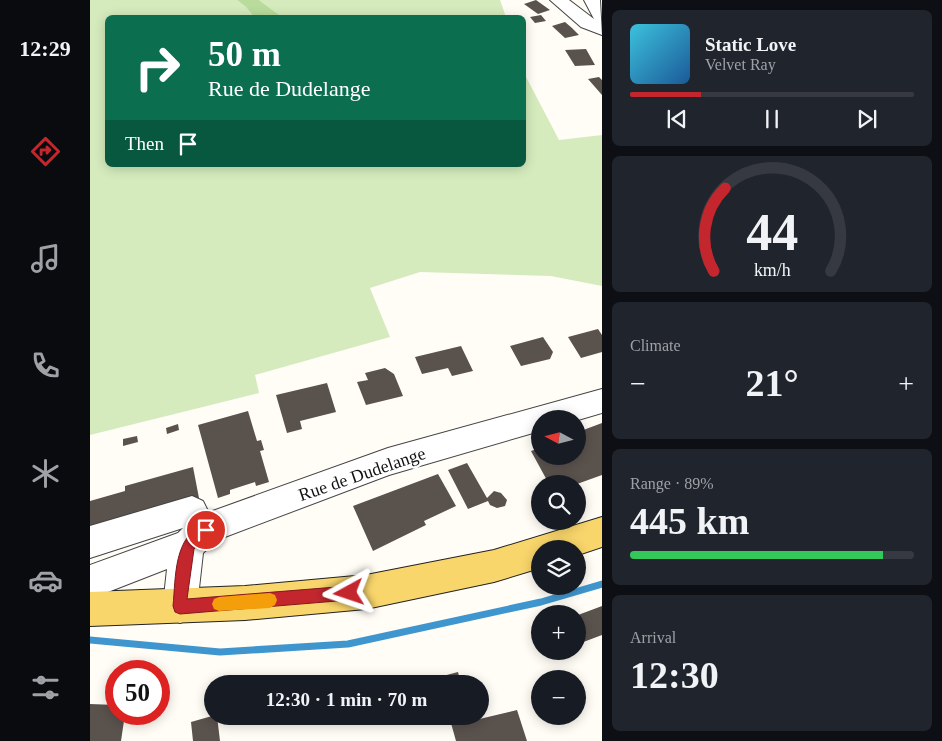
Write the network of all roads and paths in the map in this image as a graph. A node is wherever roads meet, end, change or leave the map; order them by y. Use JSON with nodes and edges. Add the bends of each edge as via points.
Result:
{"nodes":[{"id":1,"x":558,"y":0,"type":"edge"},
{"id":2,"x":592,"y":0,"type":"edge"},
{"id":3,"x":602,"y":19,"type":"edge"},
{"id":4,"x":602,"y":30,"type":"edge"},
{"id":5,"x":602,"y":401,"type":"edge"},
{"id":6,"x":192,"y":511,"type":"dead end"},
{"id":7,"x":602,"y":532,"type":"edge"},
{"id":8,"x":577,"y":540,"type":"edge"},
{"id":9,"x":90,"y":542,"type":"edge"},
{"id":10,"x":188,"y":545,"type":"junction"},
{"id":11,"x":531,"y":555,"type":"edge"},
{"id":12,"x":90,"y":582,"type":"edge"},
{"id":13,"x":180,"y":606,"type":"junction"},
{"id":14,"x":90,"y":609,"type":"edge"}],
"edges":[{"from":1,"to":4,"type":"street","via":[[587,23]]},
{"from":2,"to":3,"type":"street"},
{"from":5,"to":10,"type":"street","name":"Rue de Dudelange","via":[[388,462],[206,530]]},
{"from":6,"to":9,"type":"street"},
{"from":7,"to":8,"type":"main road"},
{"from":10,"to":12,"type":"street","name":"Rue de Dudelange"},
{"from":10,"to":13,"type":"street"},
{"from":11,"to":13,"type":"main road","via":[[494,566],[366,592]]},
{"from":13,"to":14,"type":"main road"}]}
